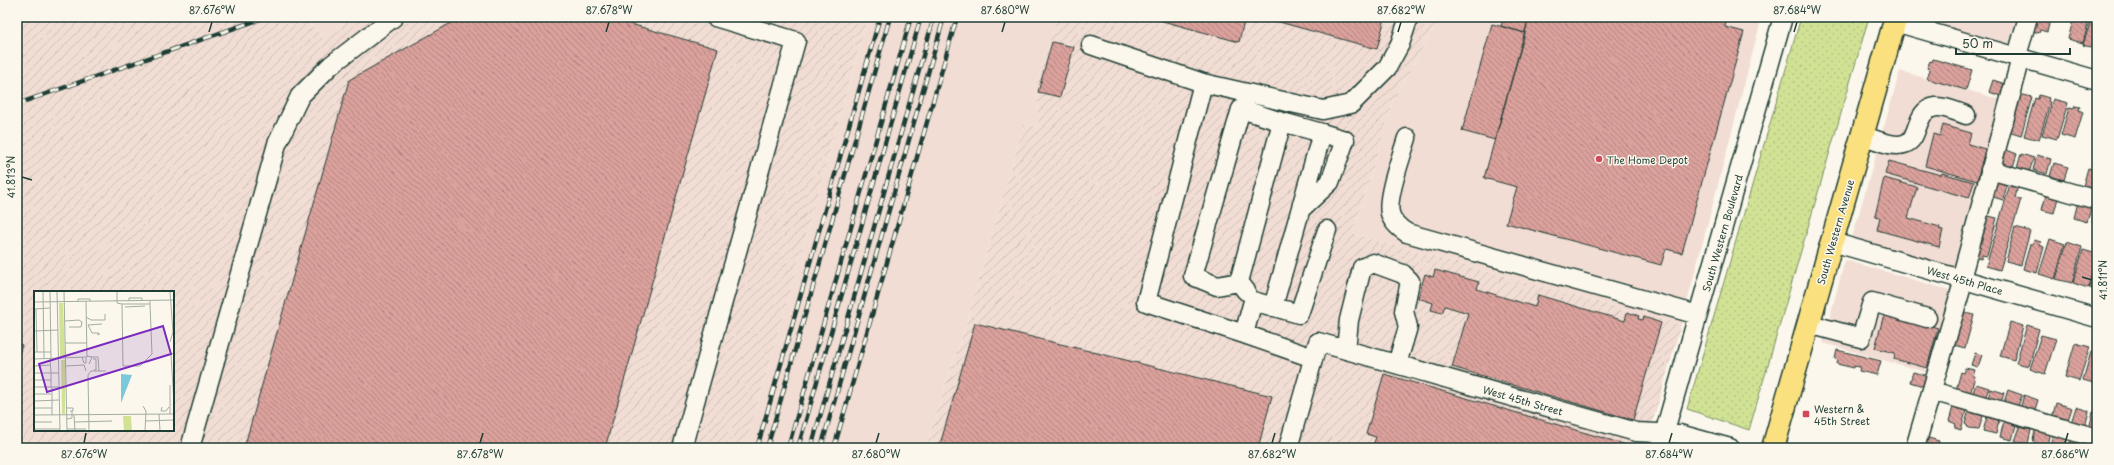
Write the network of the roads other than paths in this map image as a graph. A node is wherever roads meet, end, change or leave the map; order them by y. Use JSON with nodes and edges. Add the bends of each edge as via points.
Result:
{"nodes":[{"id":1,"x":394,"y":17,"type":"edge"},
{"id":2,"x":715,"y":17,"type":"edge"},
{"id":3,"x":1409,"y":17,"type":"edge"},
{"id":4,"x":1783,"y":17,"type":"edge"},
{"id":5,"x":2028,"y":17,"type":"edge"},
{"id":6,"x":1895,"y":19,"type":"edge"},
{"id":7,"x":1091,"y":45,"type":"dead end"},
{"id":8,"x":2019,"y":57,"type":"junction"},
{"id":9,"x":2097,"y":80,"type":"edge"},
{"id":10,"x":1203,"y":83,"type":"junction"},
{"id":11,"x":1966,"y":115,"type":"dead end"},
{"id":12,"x":1282,"y":122,"type":"junction"},
{"id":13,"x":1322,"y":133,"type":"junction"},
{"id":14,"x":1862,"y":135,"type":"junction"},
{"id":15,"x":1407,"y":138,"type":"dead end"},
{"id":16,"x":1990,"y":170,"type":"junction"},
{"id":17,"x":2097,"y":200,"type":"edge"},
{"id":18,"x":1301,"y":209,"type":"junction"},
{"id":19,"x":1326,"y":230,"type":"dead end"},
{"id":20,"x":1832,"y":242,"type":"junction"},
{"id":21,"x":1962,"y":279,"type":"junction"},
{"id":22,"x":1240,"y":282,"type":"junction"},
{"id":23,"x":1253,"y":301,"type":"junction"},
{"id":24,"x":1274,"y":306,"type":"junction"},
{"id":25,"x":1698,"y":315,"type":"junction"},
{"id":26,"x":1927,"y":318,"type":"dead end"},
{"id":27,"x":2097,"y":318,"type":"edge"},
{"id":28,"x":1809,"y":324,"type":"junction"},
{"id":29,"x":1244,"y":334,"type":"junction"},
{"id":30,"x":1316,"y":350,"type":"junction"},
{"id":31,"x":1346,"y":350,"type":"junction"},
{"id":32,"x":1397,"y":364,"type":"junction"},
{"id":33,"x":1932,"y":391,"type":"junction"},
{"id":34,"x":2097,"y":438,"type":"edge"},
{"id":35,"x":1662,"y":441,"type":"edge"},
{"id":36,"x":190,"y":448,"type":"edge"},
{"id":37,"x":682,"y":448,"type":"edge"},
{"id":38,"x":1288,"y":448,"type":"edge"},
{"id":39,"x":1730,"y":448,"type":"edge"},
{"id":40,"x":1773,"y":448,"type":"edge"},
{"id":41,"x":1915,"y":448,"type":"edge"}],
"edges":[{"from":1,"to":36,"type":"street","via":[[330,65],[300,96],[277,144]]},
{"from":2,"to":37,"type":"street","via":[[796,41]]},
{"from":3,"to":10,"type":"street","via":[[1400,44],[1387,68],[1350,104],[1323,110]]},
{"from":4,"to":25,"type":"street","name":"South Western Boulevard"},
{"from":5,"to":8,"type":"street"},
{"from":6,"to":8,"type":"street"},
{"from":6,"to":14,"type":"main road","name":"South Western Avenue"},
{"from":7,"to":10,"type":"street"},
{"from":8,"to":9,"type":"street"},
{"from":8,"to":16,"type":"street"},
{"from":10,"to":29,"type":"street","name":"West 45th Street","via":[[1146,302]]},
{"from":11,"to":14,"type":"street","via":[[1938,106],[1931,108],[1920,118],[1912,140],[1906,144],[1899,145]]},
{"from":12,"to":13,"type":"street"},
{"from":12,"to":22,"type":"street"},
{"from":12,"to":22,"type":"street","via":[[1242,109],[1193,276],[1217,286]]},
{"from":13,"to":18,"type":"street"},
{"from":13,"to":18,"type":"street","via":[[1345,140],[1330,182]]},
{"from":14,"to":20,"type":"main road","name":"South Western Avenue"},
{"from":15,"to":25,"type":"street","via":[[1389,205],[1393,220],[1407,233]]},
{"from":16,"to":17,"type":"street"},
{"from":16,"to":21,"type":"street"},
{"from":18,"to":24,"type":"street"},
{"from":19,"to":24,"type":"street","via":[[1299,314]]},
{"from":20,"to":21,"type":"street","name":"West 45th Place"},
{"from":20,"to":28,"type":"main road","name":"South Western Avenue"},
{"from":21,"to":27,"type":"street","name":"West 45th Place"},
{"from":21,"to":33,"type":"street"},
{"from":22,"to":23,"type":"street"},
{"from":23,"to":24,"type":"street"},
{"from":23,"to":29,"type":"street"},
{"from":25,"to":35,"type":"street","name":"South Western Boulevard"},
{"from":26,"to":28,"type":"street","via":[[1872,302],[1861,338]]},
{"from":28,"to":40,"type":"main road","name":"South Western Avenue"},
{"from":29,"to":30,"type":"street","name":"West 45th Street"},
{"from":30,"to":31,"type":"street","name":"West 45th Street"},
{"from":30,"to":38,"type":"street"},
{"from":31,"to":32,"type":"street","name":"West 45th Street"},
{"from":31,"to":32,"type":"street","via":[[1349,320],[1362,268],[1373,263],[1403,274],[1410,281],[1404,311],[1408,327]]},
{"from":32,"to":35,"type":"street","name":"West 45th Street"},
{"from":33,"to":34,"type":"street"},
{"from":33,"to":41,"type":"street"},
{"from":35,"to":39,"type":"street","name":"West 45th Street","via":[[1679,434]]}]}
